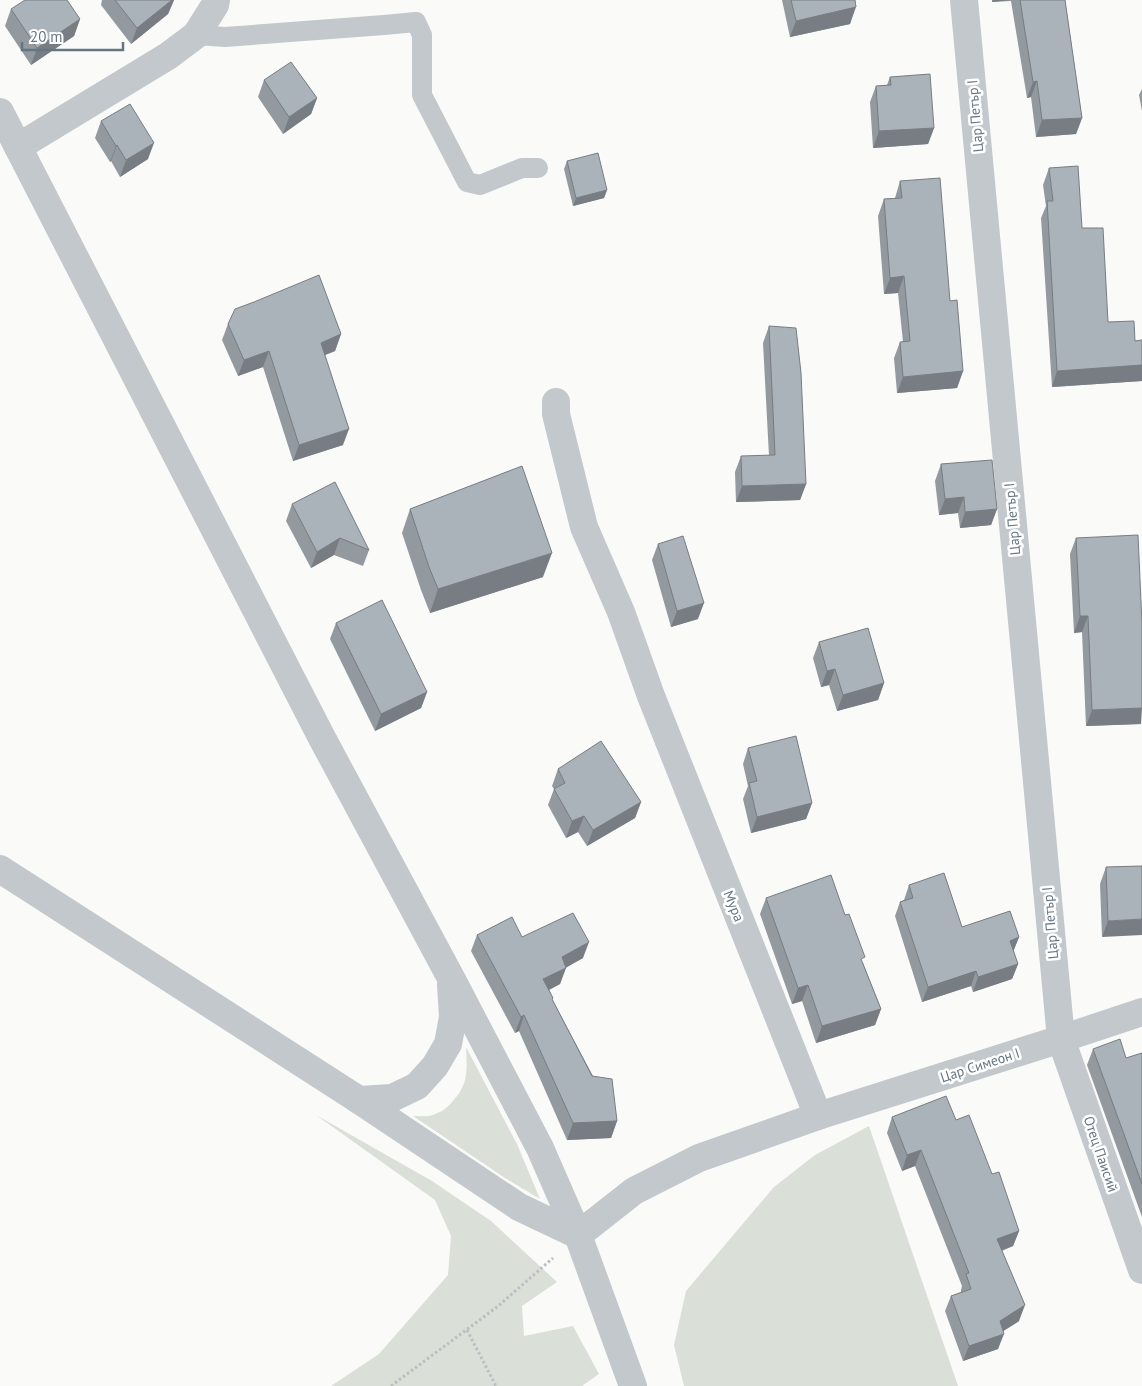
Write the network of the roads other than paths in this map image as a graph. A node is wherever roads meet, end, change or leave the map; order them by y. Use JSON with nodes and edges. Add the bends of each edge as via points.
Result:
{"nodes":[{"id":1,"x":216,"y":0,"type":"edge"},
{"id":2,"x":964,"y":0,"type":"edge"},
{"id":3,"x":196,"y":35,"type":"junction"},
{"id":4,"x":0,"y":112,"type":"edge"},
{"id":5,"x":18,"y":147,"type":"junction"},
{"id":6,"x":538,"y":168,"type":"dead end"},
{"id":7,"x":556,"y":402,"type":"dead end"},
{"id":8,"x":0,"y":869,"type":"edge"},
{"id":9,"x":451,"y":978,"type":"junction"},
{"id":10,"x":1142,"y":1012,"type":"edge"},
{"id":11,"x":1061,"y":1039,"type":"junction"},
{"id":12,"x":359,"y":1100,"type":"junction"},
{"id":13,"x":818,"y":1116,"type":"junction"},
{"id":14,"x":578,"y":1235,"type":"junction"},
{"id":15,"x":1142,"y":1270,"type":"edge"},
{"id":16,"x":633,"y":1386,"type":"edge"}],
"edges":[{"from":1,"to":3,"type":"street"},
{"from":2,"to":11,"type":"street","name":"Цар Петър I"},
{"from":3,"to":5,"type":"street","via":[[168,56]]},
{"from":3,"to":6,"type":"lane","via":[[225,37],[416,22],[422,35],[422,95],[467,182],[480,185],[522,168]]},
{"from":4,"to":5,"type":"street"},
{"from":5,"to":9,"type":"street","via":[[322,738]]},
{"from":7,"to":13,"type":"street","name":"Мура","via":[[556,414],[584,528],[621,612],[651,696]]},
{"from":8,"to":12,"type":"street"},
{"from":9,"to":12,"type":"street","via":[[453,1017],[448,1044],[435,1066],[417,1086],[392,1098]]},
{"from":9,"to":14,"type":"street","via":[[540,1148]]},
{"from":10,"to":11,"type":"street","name":"Цар Симеон I"},
{"from":11,"to":13,"type":"street","name":"Цар Симеон I"},
{"from":11,"to":15,"type":"street","name":"Отец Паисий"},
{"from":12,"to":14,"type":"street","via":[[519,1207]]},
{"from":13,"to":14,"type":"street","name":"Цар Симеон I","via":[[699,1158],[634,1191]]},
{"from":14,"to":16,"type":"street"}]}
